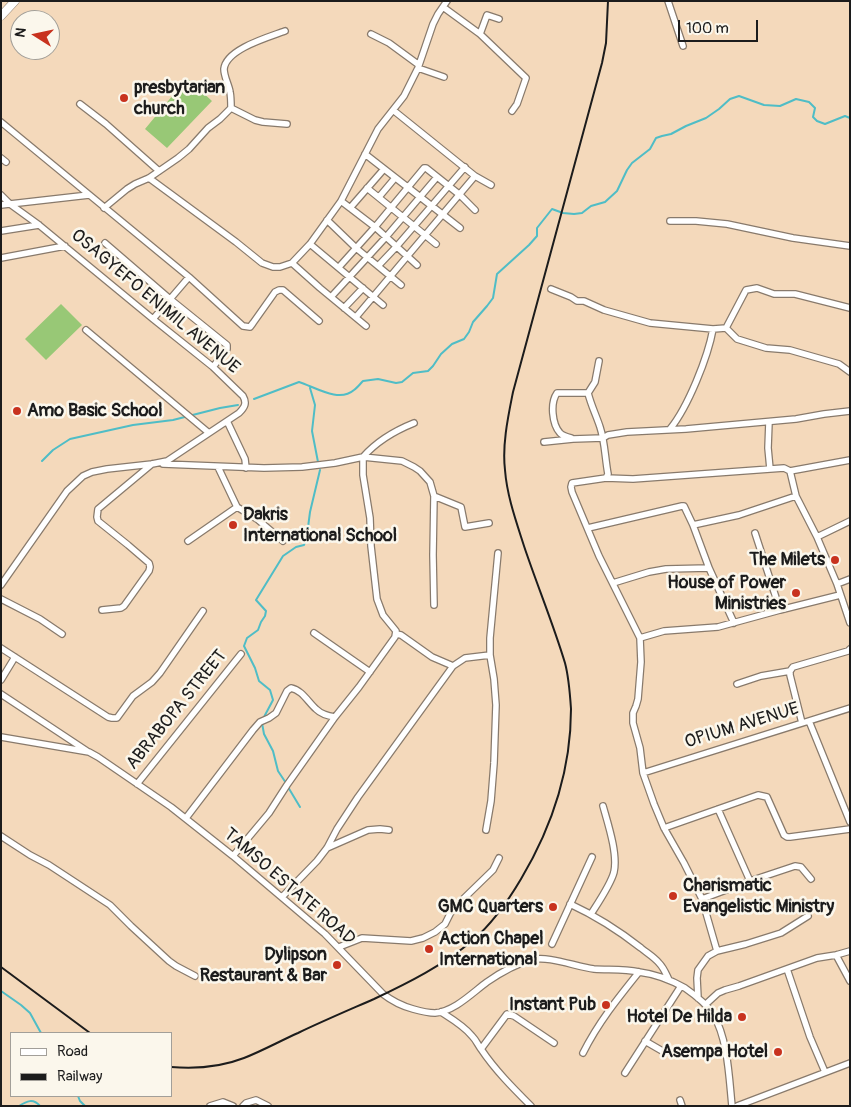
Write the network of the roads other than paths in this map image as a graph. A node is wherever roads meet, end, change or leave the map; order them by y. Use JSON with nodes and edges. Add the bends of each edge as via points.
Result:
{"nodes":[{"id":1,"x":15,"y":1,"type":"edge"},
{"id":2,"x":668,"y":1,"type":"edge"},
{"id":3,"x":445,"y":4,"type":"edge"},
{"id":4,"x":1,"y":16,"type":"edge"},
{"id":5,"x":499,"y":19,"type":"dead end"},
{"id":6,"x":285,"y":31,"type":"dead end"},
{"id":7,"x":371,"y":34,"type":"dead end"},
{"id":8,"x":480,"y":34,"type":"junction"},
{"id":9,"x":683,"y":46,"type":"dead end"},
{"id":10,"x":418,"y":66,"type":"junction"},
{"id":11,"x":444,"y":77,"type":"dead end"},
{"id":12,"x":80,"y":104,"type":"dead end"},
{"id":13,"x":231,"y":108,"type":"junction"},
{"id":14,"x":394,"y":110,"type":"junction"},
{"id":15,"x":512,"y":112,"type":"dead end"},
{"id":16,"x":1,"y":122,"type":"edge"},
{"id":17,"x":288,"y":124,"type":"dead end"},
{"id":18,"x":364,"y":154,"type":"junction"},
{"id":19,"x":465,"y":167,"type":"junction"},
{"id":20,"x":384,"y":169,"type":"junction"},
{"id":21,"x":159,"y":171,"type":"junction"},
{"id":22,"x":475,"y":176,"type":"junction"},
{"id":23,"x":437,"y":177,"type":"junction"},
{"id":24,"x":149,"y":178,"type":"junction"},
{"id":25,"x":395,"y":178,"type":"junction"},
{"id":26,"x":491,"y":185,"type":"dead end"},
{"id":27,"x":448,"y":186,"type":"junction"},
{"id":28,"x":407,"y":187,"type":"junction"},
{"id":29,"x":368,"y":188,"type":"junction"},
{"id":30,"x":1,"y":195,"type":"edge"},
{"id":31,"x":88,"y":195,"type":"junction"},
{"id":32,"x":460,"y":195,"type":"junction"},
{"id":33,"x":379,"y":197,"type":"junction"},
{"id":34,"x":420,"y":197,"type":"junction"},
{"id":35,"x":341,"y":201,"type":"junction"},
{"id":36,"x":10,"y":204,"type":"junction"},
{"id":37,"x":1,"y":205,"type":"edge"},
{"id":38,"x":432,"y":206,"type":"junction"},
{"id":39,"x":391,"y":207,"type":"junction"},
{"id":40,"x":104,"y":208,"type":"junction"},
{"id":41,"x":350,"y":208,"type":"junction"},
{"id":42,"x":475,"y":210,"type":"dead end"},
{"id":43,"x":443,"y":215,"type":"junction"},
{"id":44,"x":403,"y":217,"type":"junction"},
{"id":45,"x":328,"y":220,"type":"junction"},
{"id":46,"x":670,"y":222,"type":"dead end"},
{"id":47,"x":39,"y":225,"type":"junction"},
{"id":48,"x":414,"y":226,"type":"junction"},
{"id":49,"x":374,"y":227,"type":"junction"},
{"id":50,"x":460,"y":228,"type":"dead end"},
{"id":51,"x":1,"y":232,"type":"edge"},
{"id":52,"x":426,"y":236,"type":"junction"},
{"id":53,"x":386,"y":238,"type":"junction"},
{"id":54,"x":105,"y":243,"type":"dead end"},
{"id":55,"x":310,"y":244,"type":"junction"},
{"id":56,"x":436,"y":244,"type":"dead end"},
{"id":57,"x":65,"y":246,"type":"junction"},
{"id":58,"x":397,"y":246,"type":"junction"},
{"id":59,"x":850,"y":246,"type":"edge"},
{"id":60,"x":356,"y":248,"type":"junction"},
{"id":61,"x":408,"y":256,"type":"junction"},
{"id":62,"x":368,"y":257,"type":"junction"},
{"id":63,"x":1,"y":258,"type":"edge"},
{"id":64,"x":292,"y":263,"type":"junction"},
{"id":65,"x":417,"y":264,"type":"dead end"},
{"id":66,"x":378,"y":266,"type":"junction"},
{"id":67,"x":339,"y":268,"type":"junction"},
{"id":68,"x":390,"y":276,"type":"junction"},
{"id":69,"x":189,"y":277,"type":"junction"},
{"id":70,"x":350,"y":277,"type":"junction"},
{"id":71,"x":401,"y":285,"type":"dead end"},
{"id":72,"x":363,"y":288,"type":"junction"},
{"id":73,"x":551,"y":289,"type":"dead end"},
{"id":74,"x":374,"y":296,"type":"junction"},
{"id":75,"x":331,"y":297,"type":"junction"},
{"id":76,"x":170,"y":299,"type":"junction"},
{"id":77,"x":383,"y":304,"type":"dead end"},
{"id":78,"x":344,"y":308,"type":"junction"},
{"id":79,"x":850,"y":308,"type":"edge"},
{"id":80,"x":356,"y":317,"type":"junction"},
{"id":81,"x":153,"y":319,"type":"junction"},
{"id":82,"x":319,"y":321,"type":"dead end"},
{"id":83,"x":366,"y":326,"type":"dead end"},
{"id":84,"x":726,"y":328,"type":"junction"},
{"id":85,"x":713,"y":329,"type":"junction"},
{"id":86,"x":86,"y":330,"type":"dead end"},
{"id":87,"x":600,"y":361,"type":"dead end"},
{"id":88,"x":213,"y":366,"type":"junction"},
{"id":89,"x":850,"y":372,"type":"edge"},
{"id":90,"x":588,"y":393,"type":"junction"},
{"id":91,"x":850,"y":411,"type":"edge"},
{"id":92,"x":227,"y":421,"type":"junction"},
{"id":93,"x":769,"y":422,"type":"junction"},
{"id":94,"x":414,"y":423,"type":"dead end"},
{"id":95,"x":670,"y":429,"type":"junction"},
{"id":96,"x":210,"y":434,"type":"junction"},
{"id":97,"x":603,"y":438,"type":"junction"},
{"id":98,"x":573,"y":439,"type":"junction"},
{"id":99,"x":544,"y":442,"type":"dead end"},
{"id":100,"x":363,"y":457,"type":"junction"},
{"id":101,"x":850,"y":460,"type":"edge"},
{"id":102,"x":155,"y":464,"type":"junction"},
{"id":103,"x":218,"y":467,"type":"junction"},
{"id":104,"x":246,"y":468,"type":"junction"},
{"id":105,"x":770,"y":469,"type":"junction"},
{"id":106,"x":790,"y":471,"type":"junction"},
{"id":107,"x":606,"y":478,"type":"junction"},
{"id":108,"x":434,"y":496,"type":"junction"},
{"id":109,"x":796,"y":496,"type":"junction"},
{"id":110,"x":238,"y":507,"type":"junction"},
{"id":111,"x":850,"y":521,"type":"edge"},
{"id":112,"x":489,"y":523,"type":"dead end"},
{"id":113,"x":693,"y":525,"type":"junction"},
{"id":114,"x":588,"y":528,"type":"junction"},
{"id":115,"x":755,"y":533,"type":"dead end"},
{"id":116,"x":817,"y":538,"type":"junction"},
{"id":117,"x":188,"y":541,"type":"dead end"},
{"id":118,"x":283,"y":541,"type":"dead end"},
{"id":119,"x":498,"y":553,"type":"dead end"},
{"id":120,"x":709,"y":568,"type":"junction"},
{"id":121,"x":850,"y":579,"type":"edge"},
{"id":122,"x":613,"y":583,"type":"junction"},
{"id":123,"x":837,"y":584,"type":"junction"},
{"id":124,"x":1,"y":585,"type":"edge"},
{"id":125,"x":840,"y":595,"type":"junction"},
{"id":126,"x":1,"y":599,"type":"edge"},
{"id":127,"x":434,"y":605,"type":"dead end"},
{"id":128,"x":102,"y":610,"type":"dead end"},
{"id":129,"x":780,"y":610,"type":"junction"},
{"id":130,"x":203,"y":611,"type":"dead end"},
{"id":131,"x":734,"y":623,"type":"junction"},
{"id":132,"x":850,"y":623,"type":"edge"},
{"id":133,"x":314,"y":633,"type":"dead end"},
{"id":134,"x":62,"y":634,"type":"dead end"},
{"id":135,"x":396,"y":634,"type":"junction"},
{"id":136,"x":640,"y":638,"type":"junction"},
{"id":137,"x":1,"y":648,"type":"edge"},
{"id":138,"x":850,"y":649,"type":"edge"},
{"id":139,"x":241,"y":654,"type":"dead end"},
{"id":140,"x":490,"y":655,"type":"junction"},
{"id":141,"x":14,"y":657,"type":"junction"},
{"id":142,"x":453,"y":666,"type":"junction"},
{"id":143,"x":790,"y":670,"type":"junction"},
{"id":144,"x":370,"y":672,"type":"junction"},
{"id":145,"x":1,"y":680,"type":"edge"},
{"id":146,"x":737,"y":684,"type":"dead end"},
{"id":147,"x":1,"y":694,"type":"edge"},
{"id":148,"x":850,"y":708,"type":"edge"},
{"id":149,"x":335,"y":717,"type":"junction"},
{"id":150,"x":808,"y":721,"type":"junction"},
{"id":151,"x":802,"y":723,"type":"junction"},
{"id":152,"x":1,"y":737,"type":"edge"},
{"id":153,"x":89,"y":752,"type":"junction"},
{"id":154,"x":643,"y":773,"type":"junction"},
{"id":155,"x":137,"y":784,"type":"junction"},
{"id":156,"x":603,"y":806,"type":"dead end"},
{"id":157,"x":718,"y":809,"type":"junction"},
{"id":158,"x":186,"y":818,"type":"junction"},
{"id":159,"x":850,"y":822,"type":"edge"},
{"id":160,"x":664,"y":828,"type":"junction"},
{"id":161,"x":850,"y":828,"type":"edge"},
{"id":162,"x":389,"y":830,"type":"dead end"},
{"id":163,"x":486,"y":830,"type":"dead end"},
{"id":164,"x":1,"y":836,"type":"edge"},
{"id":165,"x":327,"y":848,"type":"junction"},
{"id":166,"x":233,"y":856,"type":"junction"},
{"id":167,"x":499,"y":858,"type":"dead end"},
{"id":168,"x":592,"y":858,"type":"dead end"},
{"id":169,"x":811,"y":879,"type":"dead end"},
{"id":170,"x":750,"y":881,"type":"junction"},
{"id":171,"x":282,"y":897,"type":"junction"},
{"id":172,"x":702,"y":899,"type":"junction"},
{"id":173,"x":570,"y":904,"type":"junction"},
{"id":174,"x":591,"y":914,"type":"junction"},
{"id":175,"x":808,"y":916,"type":"dead end"},
{"id":176,"x":552,"y":944,"type":"dead end"},
{"id":177,"x":339,"y":948,"type":"junction"},
{"id":178,"x":716,"y":951,"type":"junction"},
{"id":179,"x":850,"y":951,"type":"edge"},
{"id":180,"x":836,"y":955,"type":"junction"},
{"id":181,"x":787,"y":969,"type":"junction"},
{"id":182,"x":639,"y":972,"type":"junction"},
{"id":183,"x":195,"y":976,"type":"dead end"},
{"id":184,"x":669,"y":980,"type":"junction"},
{"id":185,"x":850,"y":981,"type":"edge"},
{"id":186,"x":681,"y":986,"type":"junction"},
{"id":187,"x":698,"y":998,"type":"junction"},
{"id":188,"x":706,"y":1004,"type":"junction"},
{"id":189,"x":441,"y":1012,"type":"junction"},
{"id":190,"x":644,"y":1041,"type":"junction"},
{"id":191,"x":554,"y":1043,"type":"dead end"},
{"id":192,"x":481,"y":1050,"type":"junction"},
{"id":193,"x":664,"y":1052,"type":"dead end"},
{"id":194,"x":583,"y":1053,"type":"dead end"},
{"id":195,"x":850,"y":1063,"type":"edge"},
{"id":196,"x":825,"y":1072,"type":"junction"},
{"id":197,"x":625,"y":1073,"type":"dead end"},
{"id":198,"x":210,"y":1106,"type":"edge"},
{"id":199,"x":233,"y":1106,"type":"edge"},
{"id":200,"x":244,"y":1106,"type":"edge"},
{"id":201,"x":268,"y":1106,"type":"edge"},
{"id":202,"x":531,"y":1106,"type":"edge"},
{"id":203,"x":732,"y":1106,"type":"edge"},
{"id":204,"x":737,"y":1106,"type":"edge"}],
"edges":[{"from":1,"to":4,"type":"street"},
{"from":2,"to":9,"type":"street"},
{"from":3,"to":8,"type":"street"},
{"from":3,"to":10,"type":"street","via":[[433,24]]},
{"from":5,"to":8,"type":"street","via":[[487,15]]},
{"from":6,"to":13,"type":"street","via":[[245,47],[229,59],[224,70],[231,94]]},
{"from":7,"to":10,"type":"street","via":[[390,43]]},
{"from":8,"to":15,"type":"street","via":[[526,78]]},
{"from":10,"to":11,"type":"street"},
{"from":10,"to":14,"type":"street"},
{"from":12,"to":21,"type":"street"},
{"from":13,"to":17,"type":"street","via":[[255,120]]},
{"from":13,"to":21,"type":"street","via":[[178,158]]},
{"from":14,"to":18,"type":"street","via":[[378,129]]},
{"from":14,"to":19,"type":"street"},
{"from":16,"to":31,"type":"street"},
{"from":18,"to":20,"type":"street"},
{"from":18,"to":35,"type":"street"},
{"from":19,"to":22,"type":"street"},
{"from":19,"to":27,"type":"street"},
{"from":20,"to":25,"type":"street"},
{"from":20,"to":29,"type":"street"},
{"from":21,"to":24,"type":"street"},
{"from":22,"to":26,"type":"street"},
{"from":22,"to":32,"type":"street"},
{"from":23,"to":27,"type":"street"},
{"from":23,"to":28,"type":"street","via":[[424,168]]},
{"from":23,"to":34,"type":"street"},
{"from":24,"to":40,"type":"street","via":[[127,189]]},
{"from":24,"to":64,"type":"street","via":[[262,263],[280,267]]},
{"from":25,"to":28,"type":"street"},
{"from":25,"to":33,"type":"street"},
{"from":27,"to":32,"type":"street"},
{"from":27,"to":38,"type":"street"},
{"from":28,"to":34,"type":"street"},
{"from":28,"to":39,"type":"street"},
{"from":29,"to":33,"type":"street"},
{"from":29,"to":41,"type":"street"},
{"from":30,"to":36,"type":"street","name":"OSAGYEFO ENIMIL AVENUE"},
{"from":31,"to":36,"type":"street"},
{"from":31,"to":40,"type":"street"},
{"from":32,"to":42,"type":"street"},
{"from":32,"to":43,"type":"street"},
{"from":33,"to":39,"type":"street"},
{"from":34,"to":38,"type":"street"},
{"from":34,"to":44,"type":"street"},
{"from":35,"to":41,"type":"street"},
{"from":35,"to":45,"type":"street"},
{"from":36,"to":37,"type":"street"},
{"from":36,"to":47,"type":"street","name":"OSAGYEFO ENIMIL AVENUE"},
{"from":38,"to":43,"type":"street"},
{"from":38,"to":48,"type":"street"},
{"from":39,"to":44,"type":"street"},
{"from":39,"to":49,"type":"street"},
{"from":40,"to":69,"type":"street"},
{"from":41,"to":49,"type":"street"},
{"from":43,"to":50,"type":"street"},
{"from":43,"to":52,"type":"street"},
{"from":44,"to":48,"type":"street"},
{"from":44,"to":53,"type":"street"},
{"from":45,"to":55,"type":"street"},
{"from":45,"to":60,"type":"street"},
{"from":46,"to":59,"type":"street","via":[[727,224]]},
{"from":47,"to":51,"type":"street"},
{"from":47,"to":57,"type":"street","name":"OSAGYEFO ENIMIL AVENUE"},
{"from":48,"to":52,"type":"street"},
{"from":48,"to":58,"type":"street"},
{"from":49,"to":53,"type":"street"},
{"from":49,"to":60,"type":"street"},
{"from":52,"to":56,"type":"street"},
{"from":52,"to":61,"type":"street"},
{"from":53,"to":58,"type":"street"},
{"from":53,"to":62,"type":"street"},
{"from":54,"to":76,"type":"street"},
{"from":55,"to":64,"type":"street"},
{"from":55,"to":67,"type":"street"},
{"from":57,"to":63,"type":"street"},
{"from":57,"to":81,"type":"street","name":"OSAGYEFO ENIMIL AVENUE"},
{"from":58,"to":61,"type":"street"},
{"from":58,"to":66,"type":"street"},
{"from":60,"to":62,"type":"street"},
{"from":60,"to":67,"type":"street"},
{"from":61,"to":65,"type":"street"},
{"from":61,"to":68,"type":"street"},
{"from":62,"to":66,"type":"street"},
{"from":62,"to":70,"type":"street"},
{"from":64,"to":75,"type":"street"},
{"from":66,"to":68,"type":"street"},
{"from":67,"to":70,"type":"street"},
{"from":68,"to":71,"type":"street"},
{"from":68,"to":74,"type":"street"},
{"from":69,"to":76,"type":"street"},
{"from":69,"to":82,"type":"street","via":[[244,326],[253,323],[279,290]]},
{"from":70,"to":72,"type":"street"},
{"from":70,"to":75,"type":"street"},
{"from":72,"to":74,"type":"street"},
{"from":72,"to":78,"type":"street"},
{"from":73,"to":85,"type":"street","via":[[604,310],[650,323]]},
{"from":74,"to":77,"type":"street"},
{"from":74,"to":80,"type":"street"},
{"from":75,"to":78,"type":"street"},
{"from":76,"to":81,"type":"street"},
{"from":76,"to":88,"type":"street","via":[[227,345]]},
{"from":78,"to":80,"type":"street"},
{"from":79,"to":84,"type":"street","via":[[757,288],[746,290]]},
{"from":80,"to":83,"type":"street"},
{"from":81,"to":88,"type":"street","name":"OSAGYEFO ENIMIL AVENUE"},
{"from":84,"to":85,"type":"street"},
{"from":84,"to":89,"type":"street","via":[[737,339],[839,364]]},
{"from":85,"to":95,"type":"street","via":[[699,374]]},
{"from":86,"to":96,"type":"street"},
{"from":87,"to":90,"type":"street","via":[[595,382]]},
{"from":88,"to":92,"type":"street","name":"OSAGYEFO ENIMIL AVENUE","via":[[245,400],[244,408]]},
{"from":90,"to":97,"type":"street"},
{"from":90,"to":98,"type":"street","via":[[557,393],[554,398],[558,430]]},
{"from":91,"to":93,"type":"street"},
{"from":92,"to":96,"type":"street","name":"OSAGYEFO ENIMIL AVENUE"},
{"from":92,"to":104,"type":"street"},
{"from":93,"to":95,"type":"street"},
{"from":93,"to":105,"type":"street"},
{"from":94,"to":100,"type":"street","via":[[382,439]]},
{"from":95,"to":97,"type":"street","via":[[618,433]]},
{"from":96,"to":102,"type":"street","name":"OSAGYEFO ENIMIL AVENUE","via":[[172,458]]},
{"from":97,"to":98,"type":"street"},
{"from":97,"to":107,"type":"street"},
{"from":98,"to":99,"type":"street"},
{"from":100,"to":104,"type":"street","via":[[302,467]]},
{"from":100,"to":108,"type":"street","via":[[402,461],[414,466],[430,482]]},
{"from":100,"to":135,"type":"street","via":[[377,600]]},
{"from":101,"to":106,"type":"street"},
{"from":102,"to":103,"type":"street"},
{"from":102,"to":124,"type":"street","name":"OSAGYEFO ENIMIL AVENUE","via":[[92,472],[74,483]]},
{"from":102,"to":128,"type":"street","via":[[98,509],[98,521],[150,566],[124,606]]},
{"from":103,"to":104,"type":"street"},
{"from":103,"to":110,"type":"street"},
{"from":105,"to":106,"type":"street"},
{"from":105,"to":107,"type":"street"},
{"from":106,"to":109,"type":"street"},
{"from":107,"to":114,"type":"street","via":[[572,483],[572,492]]},
{"from":108,"to":112,"type":"street","via":[[461,507],[465,527]]},
{"from":108,"to":127,"type":"street"},
{"from":109,"to":113,"type":"street"},
{"from":109,"to":116,"type":"street"},
{"from":110,"to":117,"type":"street"},
{"from":110,"to":118,"type":"street"},
{"from":111,"to":116,"type":"street"},
{"from":113,"to":114,"type":"street","via":[[682,506]]},
{"from":113,"to":120,"type":"street"},
{"from":114,"to":122,"type":"street"},
{"from":115,"to":129,"type":"street"},
{"from":116,"to":123,"type":"street"},
{"from":119,"to":140,"type":"street"},
{"from":120,"to":122,"type":"street","via":[[666,569]]},
{"from":120,"to":131,"type":"street"},
{"from":121,"to":123,"type":"street"},
{"from":122,"to":136,"type":"street"},
{"from":123,"to":125,"type":"street"},
{"from":125,"to":129,"type":"street"},
{"from":125,"to":132,"type":"street"},
{"from":126,"to":134,"type":"street"},
{"from":129,"to":131,"type":"street"},
{"from":130,"to":141,"type":"street","via":[[160,673],[134,696],[117,718],[108,717]]},
{"from":131,"to":136,"type":"street","via":[[664,631]]},
{"from":133,"to":144,"type":"street"},
{"from":135,"to":142,"type":"street"},
{"from":135,"to":144,"type":"street"},
{"from":136,"to":154,"type":"street","via":[[638,699],[633,722]]},
{"from":137,"to":141,"type":"street"},
{"from":138,"to":143,"type":"street"},
{"from":139,"to":155,"type":"street","name":"ABRABOPA STREET"},
{"from":140,"to":142,"type":"street","via":[[465,658]]},
{"from":140,"to":163,"type":"street","via":[[496,706],[492,788]]},
{"from":141,"to":145,"type":"street"},
{"from":142,"to":165,"type":"street","via":[[337,828]]},
{"from":143,"to":146,"type":"street"},
{"from":143,"to":151,"type":"street"},
{"from":144,"to":149,"type":"street"},
{"from":147,"to":153,"type":"street"},
{"from":148,"to":150,"type":"street","name":"OPIUM AVENUE"},
{"from":149,"to":158,"type":"street","via":[[317,710],[291,688],[276,713],[253,730]]},
{"from":149,"to":166,"type":"street","via":[[269,812]]},
{"from":150,"to":151,"type":"street","name":"OPIUM AVENUE"},
{"from":150,"to":159,"type":"street"},
{"from":151,"to":154,"type":"street","name":"OPIUM AVENUE"},
{"from":152,"to":153,"type":"street","name":"TAMSO ESTATE ROAD"},
{"from":153,"to":155,"type":"street","name":"TAMSO ESTATE ROAD"},
{"from":154,"to":160,"type":"street"},
{"from":155,"to":158,"type":"street","name":"TAMSO ESTATE ROAD"},
{"from":156,"to":174,"type":"street","via":[[613,847],[614,872]]},
{"from":157,"to":160,"type":"street"},
{"from":157,"to":161,"type":"street","via":[[758,795],[767,797],[786,837]]},
{"from":157,"to":170,"type":"street"},
{"from":158,"to":166,"type":"street","name":"TAMSO ESTATE ROAD"},
{"from":160,"to":172,"type":"street"},
{"from":162,"to":165,"type":"street","via":[[368,830]]},
{"from":164,"to":183,"type":"street","via":[[110,905],[169,961]]},
{"from":165,"to":171,"type":"street"},
{"from":166,"to":171,"type":"street","name":"TAMSO ESTATE ROAD"},
{"from":167,"to":177,"type":"street","via":[[493,870],[450,912],[445,924],[435,932],[411,941],[362,938]]},
{"from":168,"to":173,"type":"street"},
{"from":169,"to":170,"type":"street","via":[[801,867],[796,866]]},
{"from":170,"to":172,"type":"street"},
{"from":171,"to":177,"type":"street","name":"TAMSO ESTATE ROAD"},
{"from":172,"to":178,"type":"street"},
{"from":173,"to":174,"type":"street"},
{"from":173,"to":176,"type":"street"},
{"from":174,"to":184,"type":"street","via":[[658,961]]},
{"from":175,"to":178,"type":"street","via":[[781,933]]},
{"from":177,"to":189,"type":"street","name":"TAMSO ESTATE ROAD","via":[[388,998],[418,1011]]},
{"from":178,"to":187,"type":"street","via":[[698,970]]},
{"from":179,"to":180,"type":"street"},
{"from":180,"to":181,"type":"street"},
{"from":180,"to":185,"type":"street"},
{"from":181,"to":188,"type":"street","via":[[718,992]]},
{"from":181,"to":196,"type":"street"},
{"from":182,"to":184,"type":"street"},
{"from":182,"to":189,"type":"street","via":[[533,959],[499,975],[456,1006]]},
{"from":182,"to":194,"type":"street","via":[[608,1011]]},
{"from":184,"to":186,"type":"street"},
{"from":186,"to":187,"type":"street"},
{"from":186,"to":190,"type":"street"},
{"from":187,"to":188,"type":"street"},
{"from":188,"to":203,"type":"street","via":[[718,1024],[727,1056]]},
{"from":189,"to":192,"type":"street","via":[[472,1035]]},
{"from":190,"to":193,"type":"street"},
{"from":190,"to":197,"type":"street"},
{"from":191,"to":192,"type":"street","via":[[506,1014]]},
{"from":192,"to":202,"type":"street"},
{"from":195,"to":196,"type":"street"},
{"from":196,"to":204,"type":"street"},
{"from":198,"to":199,"type":"street","via":[[223,1102]]},
{"from":200,"to":201,"type":"street","via":[[256,1100]]}]}
